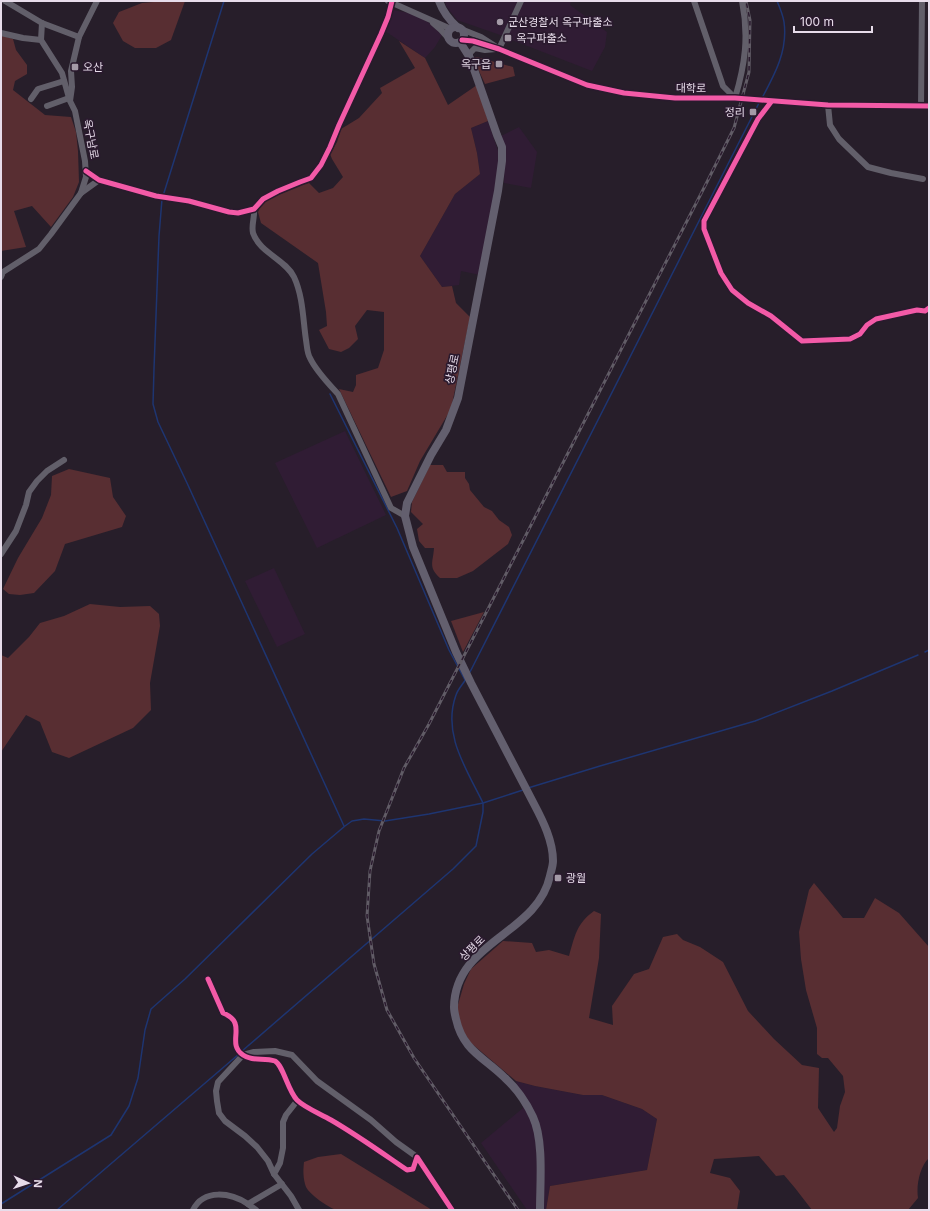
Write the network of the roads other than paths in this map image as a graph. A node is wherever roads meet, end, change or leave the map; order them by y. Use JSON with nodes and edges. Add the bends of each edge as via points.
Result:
{"nodes":[{"id":1,"x":5,"y":1,"type":"edge"},
{"id":2,"x":97,"y":1,"type":"edge"},
{"id":3,"x":391,"y":1,"type":"edge"},
{"id":4,"x":438,"y":1,"type":"edge"},
{"id":5,"x":521,"y":1,"type":"edge"},
{"id":6,"x":694,"y":1,"type":"edge"},
{"id":7,"x":742,"y":1,"type":"edge"},
{"id":8,"x":922,"y":1,"type":"edge"},
{"id":9,"x":425,"y":17,"type":"junction"},
{"id":10,"x":42,"y":23,"type":"junction"},
{"id":11,"x":457,"y":28,"type":"junction"},
{"id":12,"x":1,"y":33,"type":"edge"},
{"id":13,"x":79,"y":37,"type":"junction"},
{"id":14,"x":449,"y":39,"type":"junction"},
{"id":15,"x":41,"y":40,"type":"junction"},
{"id":16,"x":461,"y":41,"type":"junction"},
{"id":17,"x":499,"y":49,"type":"junction"},
{"id":18,"x":470,"y":58,"type":"junction"},
{"id":19,"x":64,"y":81,"type":"junction"},
{"id":20,"x":735,"y":98,"type":"junction"},
{"id":21,"x":31,"y":99,"type":"dead end"},
{"id":22,"x":69,"y":100,"type":"junction"},
{"id":23,"x":771,"y":102,"type":"junction"},
{"id":24,"x":828,"y":105,"type":"junction"},
{"id":25,"x":47,"y":106,"type":"dead end"},
{"id":26,"x":921,"y":106,"type":"junction"},
{"id":27,"x":929,"y":106,"type":"edge"},
{"id":28,"x":86,"y":171,"type":"junction"},
{"id":29,"x":924,"y":179,"type":"dead end"},
{"id":30,"x":99,"y":180,"type":"junction"},
{"id":31,"x":81,"y":193,"type":"junction"},
{"id":32,"x":254,"y":209,"type":"junction"},
{"id":33,"x":238,"y":213,"type":"junction"},
{"id":34,"x":253,"y":222,"type":"junction"},
{"id":35,"x":2,"y":274,"type":"edge"},
{"id":36,"x":929,"y":308,"type":"edge"},
{"id":37,"x":64,"y":460,"type":"dead end"},
{"id":38,"x":405,"y":516,"type":"junction"},
{"id":39,"x":1,"y":554,"type":"edge"},
{"id":40,"x":208,"y":980,"type":"dead end"},
{"id":41,"x":240,"y":1053,"type":"junction"},
{"id":42,"x":297,"y":1101,"type":"junction"},
{"id":43,"x":417,"y":1157,"type":"junction"},
{"id":44,"x":274,"y":1174,"type":"junction"},
{"id":45,"x":282,"y":1184,"type":"junction"},
{"id":46,"x":248,"y":1204,"type":"junction"},
{"id":47,"x":193,"y":1210,"type":"edge"},
{"id":48,"x":256,"y":1210,"type":"edge"},
{"id":49,"x":299,"y":1210,"type":"edge"},
{"id":50,"x":452,"y":1210,"type":"edge"},
{"id":51,"x":540,"y":1210,"type":"edge"}],
"edges":[{"from":1,"to":10,"type":"street"},
{"from":2,"to":13,"type":"street","name":"옥구남로"},
{"from":3,"to":9,"type":"street"},
{"from":3,"to":32,"type":"street","via":[[381,34],[321,165],[311,178],[273,194]]},
{"from":4,"to":11,"type":"main road","via":[[439,10]]},
{"from":5,"to":17,"type":"street"},
{"from":6,"to":20,"type":"street","via":[[723,86]]},
{"from":7,"to":20,"type":"street","via":[[746,45],[742,75]]},
{"from":8,"to":26,"type":"street"},
{"from":9,"to":11,"type":"street","name":"대학로"},
{"from":9,"to":14,"type":"street"},
{"from":10,"to":13,"type":"street"},
{"from":10,"to":15,"type":"street"},
{"from":11,"to":14,"type":"main road","via":[[448,33]]},
{"from":11,"to":16,"type":"main road","via":[[464,33]]},
{"from":11,"to":17,"type":"street","name":"대학로","via":[[487,40]]},
{"from":12,"to":15,"type":"street"},
{"from":13,"to":22,"type":"street","name":"옥구남로","via":[[71,71],[72,87]]},
{"from":14,"to":16,"type":"main road","via":[[455,43]]},
{"from":15,"to":19,"type":"street"},
{"from":16,"to":17,"type":"street","name":"대학로","via":[[473,41]]},
{"from":16,"to":18,"type":"main road","name":"상평로"},
{"from":17,"to":18,"type":"street","via":[[475,48],[470,52]]},
{"from":17,"to":20,"type":"street","name":"대학로","via":[[587,85],[624,93],[675,98]]},
{"from":18,"to":38,"type":"main road","name":"상평로","via":[[502,147],[502,167],[458,398],[446,430],[407,503]]},
{"from":19,"to":21,"type":"street","via":[[38,89]]},
{"from":19,"to":22,"type":"street"},
{"from":20,"to":23,"type":"street","name":"대학로"},
{"from":22,"to":25,"type":"street"},
{"from":22,"to":28,"type":"street","name":"옥구남로","via":[[75,111]]},
{"from":23,"to":24,"type":"street","name":"대학로"},
{"from":23,"to":36,"type":"street","via":[[758,119],[704,221],[704,229],[721,273],[732,290],[802,341],[850,339],[860,334],[876,319],[917,310],[925,311]]},
{"from":24,"to":26,"type":"street","name":"대학로"},
{"from":24,"to":29,"type":"street","via":[[830,125],[838,139],[868,167]]},
{"from":26,"to":27,"type":"street","name":"대학로"},
{"from":28,"to":30,"type":"street"},
{"from":28,"to":31,"type":"street","name":"옥구남로"},
{"from":30,"to":31,"type":"street"},
{"from":30,"to":33,"type":"street"},
{"from":31,"to":35,"type":"street","name":"옥구남로","via":[[39,249]]},
{"from":32,"to":33,"type":"street"},
{"from":32,"to":34,"type":"street"},
{"from":33,"to":34,"type":"street","via":[[250,215]]},
{"from":34,"to":38,"type":"street","via":[[252,231],[256,241],[283,263],[294,276],[310,358],[338,394],[391,508]]},
{"from":37,"to":39,"type":"street","via":[[37,481],[29,492],[16,531]]},
{"from":38,"to":51,"type":"main road","name":"상평로","via":[[413,547],[464,669],[542,820],[550,842],[553,861],[547,888],[537,905],[524,918],[486,947],[468,965],[458,983],[454,1008],[458,1031],[468,1047],[519,1092],[536,1125],[539,1143]]},
{"from":40,"to":41,"type":"street","via":[[223,1013],[231,1016],[236,1024],[235,1045]]},
{"from":41,"to":42,"type":"street","via":[[250,1059],[276,1062]]},
{"from":41,"to":43,"type":"street","via":[[275,1051],[292,1055],[317,1081]]},
{"from":41,"to":44,"type":"street","via":[[218,1082],[216,1092],[219,1113],[257,1148],[268,1161]]},
{"from":42,"to":43,"type":"street","via":[[330,1119],[407,1170],[413,1170]]},
{"from":42,"to":44,"type":"street","via":[[283,1122],[283,1148],[280,1163]]},
{"from":43,"to":50,"type":"street"},
{"from":44,"to":45,"type":"street"},
{"from":45,"to":46,"type":"street"},
{"from":45,"to":49,"type":"street"},
{"from":46,"to":47,"type":"street","via":[[240,1199],[214,1194],[201,1200]]},
{"from":46,"to":48,"type":"street"}]}
